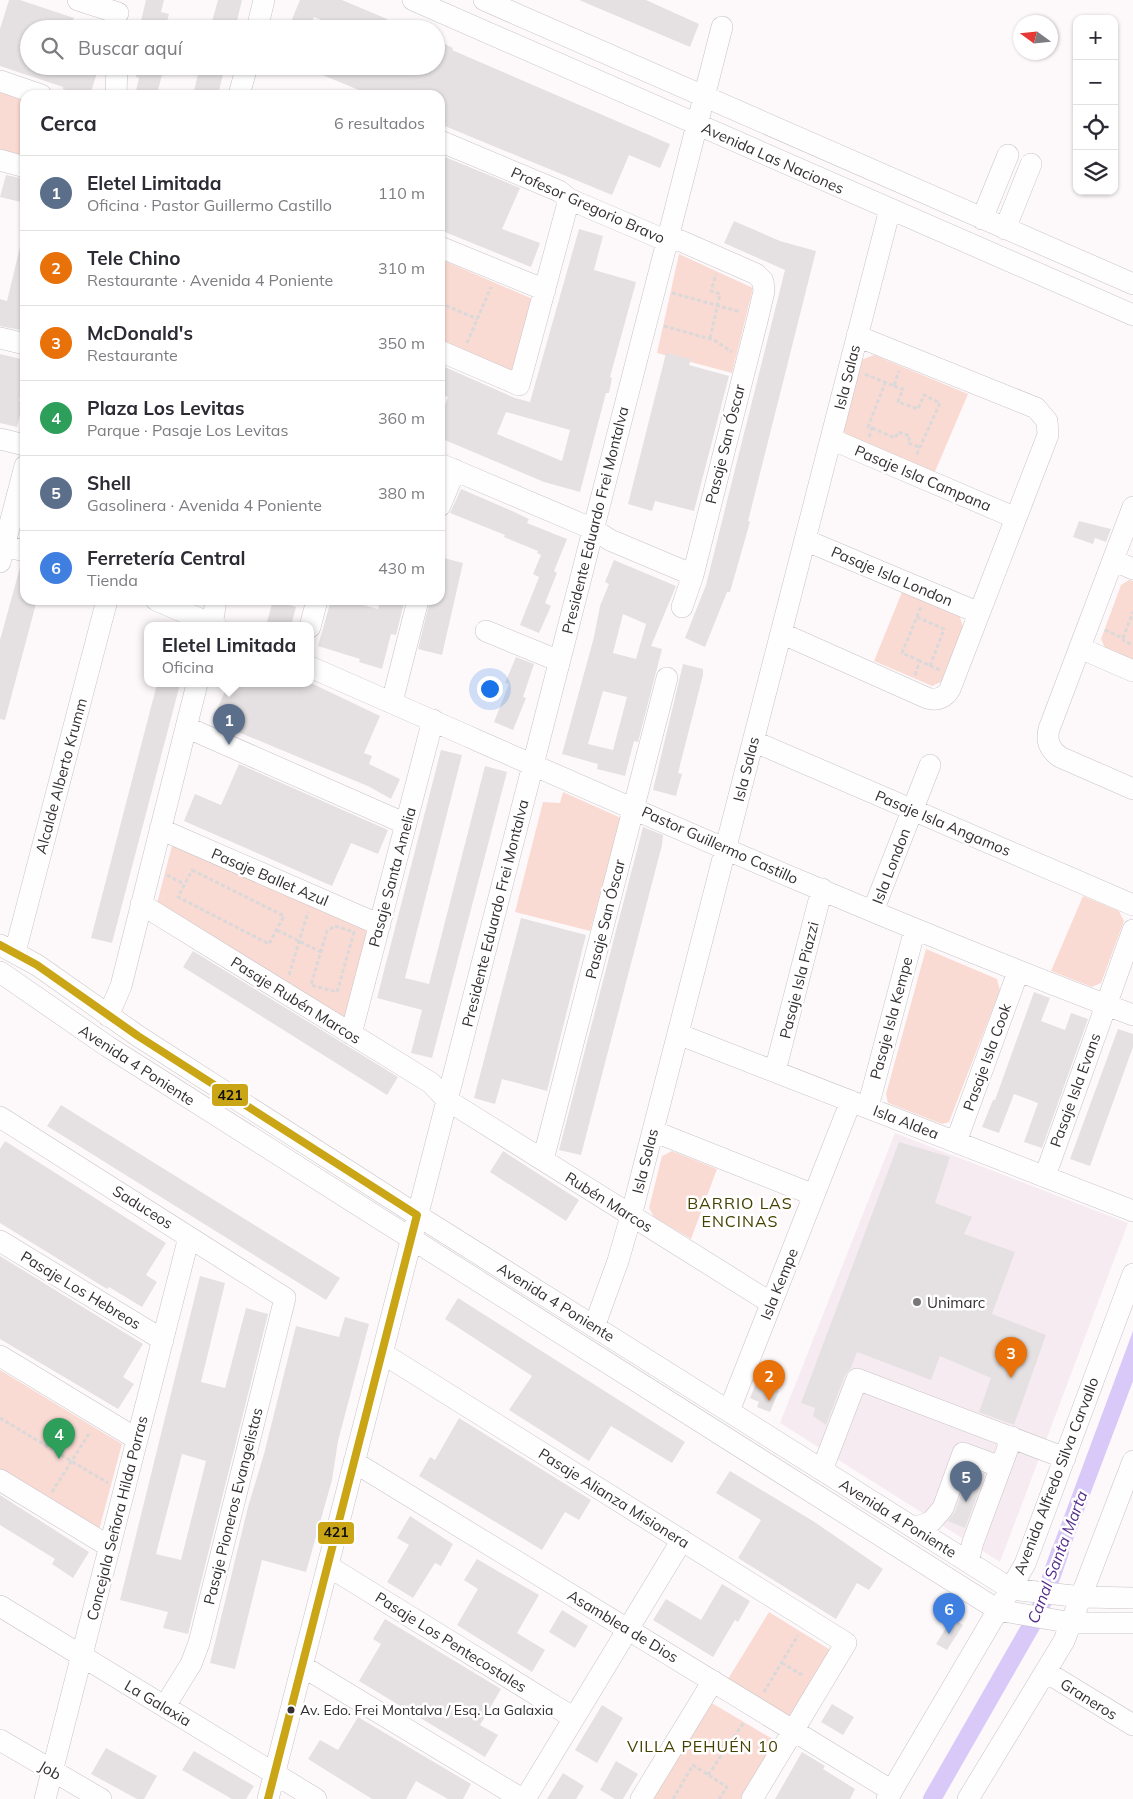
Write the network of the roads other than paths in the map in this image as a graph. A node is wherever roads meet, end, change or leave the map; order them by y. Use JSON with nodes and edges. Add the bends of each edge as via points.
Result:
{"nodes":[{"id":1,"x":78,"y":0,"type":"edge"},
{"id":2,"x":264,"y":0,"type":"edge"},
{"id":3,"x":413,"y":0,"type":"edge"},
{"id":4,"x":484,"y":0,"type":"edge"},
{"id":5,"x":119,"y":14,"type":"edge"},
{"id":6,"x":259,"y":20,"type":"edge"},
{"id":7,"x":722,"y":27,"type":"dead end"},
{"id":8,"x":117,"y":75,"type":"edge"},
{"id":9,"x":245,"y":75,"type":"edge"},
{"id":10,"x":0,"y":81,"type":"edge"},
{"id":11,"x":26,"y":90,"type":"edge"},
{"id":12,"x":116,"y":90,"type":"edge"},
{"id":13,"x":240,"y":90,"type":"edge"},
{"id":14,"x":704,"y":97,"type":"junction"},
{"id":15,"x":697,"y":124,"type":"junction"},
{"id":16,"x":445,"y":142,"type":"edge"},
{"id":17,"x":1008,"y":156,"type":"dead end"},
{"id":18,"x":0,"y":160,"type":"edge"},
{"id":19,"x":1031,"y":164,"type":"dead end"},
{"id":20,"x":20,"y":165,"type":"edge"},
{"id":21,"x":569,"y":199,"type":"junction"},
{"id":22,"x":890,"y":209,"type":"junction"},
{"id":23,"x":982,"y":219,"type":"junction"},
{"id":24,"x":1005,"y":229,"type":"junction"},
{"id":25,"x":667,"y":241,"type":"junction"},
{"id":26,"x":445,"y":249,"type":"edge"},
{"id":27,"x":763,"y":281,"type":"joint"},
{"id":28,"x":1133,"y":284,"type":"edge"},
{"id":29,"x":544,"y":290,"type":"junction"},
{"id":30,"x":1133,"y":315,"type":"edge"},
{"id":31,"x":858,"y":336,"type":"junction"},
{"id":32,"x":0,"y":338,"type":"edge"},
{"id":33,"x":20,"y":343,"type":"edge"},
{"id":34,"x":445,"y":354,"type":"edge"},
{"id":35,"x":0,"y":439,"type":"edge"},
{"id":36,"x":831,"y":439,"type":"junction"},
{"id":37,"x":20,"y":444,"type":"edge"},
{"id":38,"x":448,"y":467,"type":"edge"},
{"id":39,"x":445,"y":482,"type":"edge"},
{"id":40,"x":20,"y":484,"type":"edge"},
{"id":41,"x":1133,"y":507,"type":"edge"},
{"id":42,"x":1016,"y":518,"type":"junction"},
{"id":43,"x":593,"y":529,"type":"junction"},
{"id":44,"x":805,"y":540,"type":"junction"},
{"id":45,"x":1,"y":551,"type":"edge"},
{"id":46,"x":20,"y":551,"type":"edge"},
{"id":47,"x":1113,"y":560,"type":"junction"},
{"id":48,"x":1133,"y":569,"type":"edge"},
{"id":49,"x":692,"y":575,"type":"junction"},
{"id":50,"x":106,"y":605,"type":"edge"},
{"id":51,"x":167,"y":605,"type":"edge"},
{"id":52,"x":215,"y":605,"type":"edge"},
{"id":53,"x":316,"y":605,"type":"edge"},
{"id":54,"x":417,"y":605,"type":"edge"},
{"id":55,"x":682,"y":607,"type":"dead end"},
{"id":56,"x":979,"y":613,"type":"junction"},
{"id":57,"x":204,"y":622,"type":"edge"},
{"id":58,"x":213,"y":622,"type":"edge"},
{"id":59,"x":311,"y":622,"type":"edge"},
{"id":60,"x":486,"y":631,"type":"dead end"},
{"id":61,"x":781,"y":634,"type":"junction"},
{"id":62,"x":1080,"y":648,"type":"junction"},
{"id":63,"x":559,"y":661,"type":"junction"},
{"id":64,"x":314,"y":669,"type":"edge"},
{"id":65,"x":1133,"y":671,"type":"edge"},
{"id":66,"x":667,"y":678,"type":"dead end"},
{"id":67,"x":196,"y":687,"type":"edge"},
{"id":68,"x":392,"y":702,"type":"junction"},
{"id":69,"x":433,"y":720,"type":"junction"},
{"id":70,"x":186,"y":727,"type":"junction"},
{"id":71,"x":753,"y":741,"type":"junction"},
{"id":72,"x":533,"y":764,"type":"junction"},
{"id":73,"x":930,"y":765,"type":"dead end"},
{"id":74,"x":1133,"y":789,"type":"edge"},
{"id":75,"x":634,"y":807,"type":"junction"},
{"id":76,"x":912,"y":810,"type":"junction"},
{"id":77,"x":406,"y":824,"type":"junction"},
{"id":78,"x":160,"y":829,"type":"junction"},
{"id":79,"x":726,"y":848,"type":"junction"},
{"id":80,"x":822,"y":889,"type":"junction"},
{"id":81,"x":141,"y":904,"type":"junction"},
{"id":82,"x":1133,"y":905,"type":"edge"},
{"id":83,"x":873,"y":911,"type":"junction"},
{"id":84,"x":380,"y":925,"type":"junction"},
{"id":85,"x":915,"y":929,"type":"junction"},
{"id":86,"x":1133,"y":930,"type":"edge"},
{"id":87,"x":7,"y":949,"type":"edge"},
{"id":88,"x":1018,"y":972,"type":"junction"},
{"id":89,"x":1,"y":978,"type":"edge"},
{"id":90,"x":1106,"y":1005,"type":"junction"},
{"id":91,"x":1133,"y":1015,"type":"edge"},
{"id":92,"x":108,"y":1016,"type":"junction"},
{"id":93,"x":351,"y":1034,"type":"junction"},
{"id":94,"x":678,"y":1034,"type":"junction"},
{"id":95,"x":776,"y":1071,"type":"junction"},
{"id":96,"x":447,"y":1100,"type":"junction"},
{"id":97,"x":859,"y":1104,"type":"junction"},
{"id":98,"x":0,"y":1117,"type":"edge"},
{"id":99,"x":653,"y":1131,"type":"junction"},
{"id":100,"x":956,"y":1142,"type":"junction"},
{"id":101,"x":542,"y":1160,"type":"junction"},
{"id":102,"x":1045,"y":1176,"type":"junction"},
{"id":103,"x":814,"y":1195,"type":"junction"},
{"id":104,"x":1133,"y":1210,"type":"edge"},
{"id":105,"x":417,"y":1215,"type":"junction"},
{"id":106,"x":632,"y":1216,"type":"junction"},
{"id":107,"x":189,"y":1237,"type":"junction"},
{"id":108,"x":411,"y":1240,"type":"junction"},
{"id":109,"x":0,"y":1241,"type":"edge"},
{"id":110,"x":1133,"y":1274,"type":"edge"},
{"id":111,"x":285,"y":1298,"type":"joint"},
{"id":112,"x":771,"y":1303,"type":"junction"},
{"id":113,"x":594,"y":1327,"type":"junction"},
{"id":114,"x":162,"y":1340,"type":"junction"},
{"id":115,"x":382,"y":1353,"type":"junction"},
{"id":116,"x":0,"y":1356,"type":"edge"},
{"id":117,"x":729,"y":1411,"type":"junction"},
{"id":118,"x":1012,"y":1437,"type":"junction"},
{"id":119,"x":137,"y":1439,"type":"junction"},
{"id":120,"x":1065,"y":1458,"type":"junction"},
{"id":121,"x":354,"y":1462,"type":"junction"},
{"id":122,"x":1002,"y":1467,"type":"junction"},
{"id":123,"x":1132,"y":1467,"type":"edge"},
{"id":124,"x":822,"y":1470,"type":"junction"},
{"id":125,"x":0,"y":1480,"type":"edge"},
{"id":126,"x":914,"y":1528,"type":"junction"},
{"id":127,"x":682,"y":1540,"type":"junction"},
{"id":128,"x":110,"y":1547,"type":"junction"},
{"id":129,"x":968,"y":1562,"type":"junction"},
{"id":130,"x":328,"y":1566,"type":"junction"},
{"id":131,"x":1018,"y":1590,"type":"junction"},
{"id":132,"x":1073,"y":1597,"type":"junction"},
{"id":133,"x":1133,"y":1598,"type":"edge"},
{"id":134,"x":0,"y":1606,"type":"edge"},
{"id":135,"x":1008,"y":1612,"type":"junction"},
{"id":136,"x":1063,"y":1622,"type":"junction"},
{"id":137,"x":1133,"y":1623,"type":"edge"},
{"id":138,"x":628,"y":1629,"type":"junction"},
{"id":139,"x":82,"y":1656,"type":"junction"},
{"id":140,"x":302,"y":1666,"type":"junction"},
{"id":141,"x":1046,"y":1672,"type":"junction"},
{"id":142,"x":713,"y":1681,"type":"junction"},
{"id":143,"x":165,"y":1706,"type":"junction"},
{"id":144,"x":574,"y":1718,"type":"junction"},
{"id":145,"x":1133,"y":1726,"type":"edge"},
{"id":146,"x":793,"y":1730,"type":"junction"},
{"id":147,"x":0,"y":1740,"type":"edge"},
{"id":148,"x":52,"y":1772,"type":"junction"},
{"id":149,"x":275,"y":1774,"type":"junction"},
{"id":150,"x":889,"y":1795,"type":"edge"},
{"id":151,"x":46,"y":1799,"type":"edge"},
{"id":152,"x":101,"y":1799,"type":"edge"},
{"id":153,"x":268,"y":1799,"type":"edge"},
{"id":154,"x":316,"y":1799,"type":"edge"},
{"id":155,"x":523,"y":1799,"type":"edge"},
{"id":156,"x":641,"y":1799,"type":"edge"},
{"id":157,"x":752,"y":1799,"type":"edge"},
{"id":158,"x":968,"y":1799,"type":"edge"}],
"edges":[{"from":1,"to":5,"type":"street"},
{"from":2,"to":6,"type":"street"},
{"from":3,"to":15,"type":"street","name":"Avenida Las Naciones"},
{"from":4,"to":14,"type":"street","name":"Avenida Las Naciones"},
{"from":7,"to":14,"type":"street","name":"Presidente Eduardo Frei Montalva"},
{"from":8,"to":12,"type":"street"},
{"from":9,"to":13,"type":"street"},
{"from":10,"to":11,"type":"street"},
{"from":14,"to":15,"type":"street","name":"Presidente Eduardo Frei Montalva"},
{"from":14,"to":23,"type":"street","name":"Avenida Las Naciones"},
{"from":15,"to":22,"type":"street","name":"Avenida Las Naciones"},
{"from":15,"to":25,"type":"street","name":"Presidente Eduardo Frei Montalva"},
{"from":16,"to":21,"type":"street","name":"Profesor Gregorio Bravo","via":[[559,191]]},
{"from":17,"to":23,"type":"street"},
{"from":18,"to":20,"type":"street"},
{"from":19,"to":24,"type":"street"},
{"from":21,"to":25,"type":"street","name":"Profesor Gregorio Bravo"},
{"from":21,"to":29,"type":"street"},
{"from":22,"to":30,"type":"street","name":"Avenida Las Naciones"},
{"from":22,"to":31,"type":"street","name":"Isla Salas"},
{"from":23,"to":24,"type":"street","name":"Avenida Las Naciones"},
{"from":24,"to":28,"type":"street","name":"Avenida Las Naciones"},
{"from":25,"to":27,"type":"street","name":"Profesor Gregorio Bravo","via":[[681,241],[756,274]]},
{"from":25,"to":43,"type":"street","name":"Presidente Eduardo Frei Montalva"},
{"from":26,"to":29,"type":"street"},
{"from":27,"to":49,"type":"street","name":"Pasaje San Óscar","via":[[758,317]]},
{"from":29,"to":34,"type":"street","via":[[519,385]]},
{"from":31,"to":36,"type":"street","name":"Isla Salas"},
{"from":31,"to":42,"type":"street","via":[[1028,405],[1044,416],[1048,435]]},
{"from":32,"to":33,"type":"street"},
{"from":35,"to":37,"type":"street"},
{"from":36,"to":42,"type":"street","name":"Pasaje Isla Campana"},
{"from":36,"to":44,"type":"street","name":"Isla Salas"},
{"from":38,"to":39,"type":"street"},
{"from":38,"to":43,"type":"street"},
{"from":40,"to":45,"type":"street"},
{"from":41,"to":47,"type":"street"},
{"from":42,"to":56,"type":"street"},
{"from":43,"to":49,"type":"street","via":[[610,540]]},
{"from":43,"to":63,"type":"street","name":"Presidente Eduardo Frei Montalva"},
{"from":44,"to":56,"type":"street","name":"Pasaje Isla London"},
{"from":44,"to":61,"type":"street","name":"Isla Salas"},
{"from":45,"to":46,"type":"street"},
{"from":47,"to":48,"type":"street"},
{"from":47,"to":62,"type":"street"},
{"from":49,"to":55,"type":"street","name":"Pasaje San Óscar"},
{"from":50,"to":87,"type":"street","name":"Alcalde Alberto Krumm"},
{"from":51,"to":57,"type":"street"},
{"from":52,"to":58,"type":"street"},
{"from":53,"to":59,"type":"street"},
{"from":54,"to":68,"type":"street"},
{"from":56,"to":61,"type":"street","via":[[950,689],[936,700]]},
{"from":60,"to":63,"type":"street"},
{"from":61,"to":71,"type":"street","name":"Isla Salas"},
{"from":62,"to":65,"type":"street"},
{"from":62,"to":74,"type":"street","via":[[1050,729],[1050,745],[1060,756]]},
{"from":63,"to":72,"type":"street","name":"Presidente Eduardo Frei Montalva"},
{"from":64,"to":68,"type":"street","name":"Pastor Guillermo Castillo"},
{"from":66,"to":75,"type":"street","name":"Pasaje San Óscar"},
{"from":67,"to":70,"type":"street"},
{"from":68,"to":69,"type":"street","name":"Pastor Guillermo Castillo"},
{"from":69,"to":72,"type":"street","name":"Pastor Guillermo Castillo"},
{"from":69,"to":77,"type":"street","name":"Pasaje Santa Amelia"},
{"from":70,"to":77,"type":"street"},
{"from":70,"to":78,"type":"street"},
{"from":71,"to":76,"type":"street","name":"Pasaje Isla Angamos"},
{"from":71,"to":79,"type":"street","name":"Isla Salas"},
{"from":72,"to":75,"type":"street","name":"Pastor Guillermo Castillo"},
{"from":72,"to":96,"type":"street","name":"Presidente Eduardo Frei Montalva"},
{"from":73,"to":76,"type":"street","name":"Isla London"},
{"from":75,"to":79,"type":"street","name":"Pastor Guillermo Castillo"},
{"from":75,"to":101,"type":"street","name":"Pasaje San Óscar"},
{"from":76,"to":82,"type":"street","name":"Pasaje Isla Angamos"},
{"from":76,"to":83,"type":"street","name":"Isla London"},
{"from":77,"to":84,"type":"street","name":"Pasaje Santa Amelia"},
{"from":78,"to":81,"type":"street"},
{"from":78,"to":84,"type":"street","name":"Pasaje Ballet Azul"},
{"from":79,"to":80,"type":"street","name":"Pastor Guillermo Castillo"},
{"from":79,"to":94,"type":"street","name":"Isla Salas"},
{"from":80,"to":83,"type":"street","name":"Pastor Guillermo Castillo"},
{"from":80,"to":95,"type":"street","name":"Pasaje Isla Piazzi"},
{"from":81,"to":92,"type":"street","via":[[121,986]]},
{"from":81,"to":93,"type":"street","name":"Pasaje Rubén Marcos"},
{"from":83,"to":85,"type":"street","name":"Pastor Guillermo Castillo"},
{"from":84,"to":93,"type":"street","name":"Pasaje Santa Amelia"},
{"from":85,"to":88,"type":"street","name":"Pastor Guillermo Castillo"},
{"from":85,"to":97,"type":"street","name":"Pasaje Isla Kempe"},
{"from":86,"to":90,"type":"street","name":"Pasaje Isla Evans"},
{"from":87,"to":92,"type":"street","name":"Avenida 4 Poniente","via":[[36,965]]},
{"from":88,"to":90,"type":"street","name":"Pastor Guillermo Castillo"},
{"from":88,"to":100,"type":"street","name":"Pasaje Isla Cook"},
{"from":89,"to":108,"type":"street","name":"Avenida 4 Poniente"},
{"from":90,"to":91,"type":"street","name":"Pastor Guillermo Castillo"},
{"from":90,"to":102,"type":"street","name":"Pasaje Isla Evans"},
{"from":92,"to":105,"type":"street","name":"Avenida 4 Poniente"},
{"from":93,"to":96,"type":"street","name":"Pasaje Rubén Marcos","via":[[431,1083]]},
{"from":94,"to":95,"type":"street","name":"Isla Aldea"},
{"from":94,"to":99,"type":"street","name":"Isla Salas"},
{"from":95,"to":97,"type":"street","name":"Isla Aldea"},
{"from":96,"to":101,"type":"street","name":"Rubén Marcos"},
{"from":96,"to":105,"type":"street","name":"Presidente Eduardo Frei Montalva"},
{"from":97,"to":100,"type":"street","name":"Isla Aldea"},
{"from":97,"to":103,"type":"street","name":"Isla Kempe"},
{"from":98,"to":107,"type":"street","name":"Saduceos"},
{"from":99,"to":103,"type":"street"},
{"from":99,"to":106,"type":"street","name":"Isla Salas"},
{"from":100,"to":102,"type":"street","name":"Isla Aldea"},
{"from":101,"to":106,"type":"street","name":"Rubén Marcos"},
{"from":102,"to":104,"type":"street","name":"Isla Aldea"},
{"from":103,"to":112,"type":"street","name":"Isla Kempe"},
{"from":105,"to":108,"type":"street","name":"Presidente Eduardo Frei Montalva"},
{"from":105,"to":113,"type":"street","name":"Avenida 4 Poniente"},
{"from":106,"to":112,"type":"street","name":"Rubén Marcos"},
{"from":106,"to":113,"type":"street","name":"Isla Salas"},
{"from":107,"to":111,"type":"street","name":"Saduceos"},
{"from":107,"to":114,"type":"street","name":"Concejala Señora Hilda Porras"},
{"from":108,"to":115,"type":"street","name":"Presidente Eduardo Frei Montalva"},
{"from":108,"to":135,"type":"street","name":"Avenida 4 Poniente"},
{"from":109,"to":114,"type":"street","name":"Pasaje Los Hebreos"},
{"from":110,"to":120,"type":"street","name":"Avenida Alfredo Silva Carvallo"},
{"from":111,"to":143,"type":"street","name":"Pasaje Pioneros Evangelistas","via":[[199,1643],[191,1664]]},
{"from":112,"to":117,"type":"street","name":"Isla Kempe"},
{"from":113,"to":117,"type":"street","name":"Avenida 4 Poniente"},
{"from":114,"to":119,"type":"street","name":"Concejala Señora Hilda Porras"},
{"from":115,"to":121,"type":"street","name":"Presidente Eduardo Frei Montalva"},
{"from":115,"to":127,"type":"street","name":"Pasaje Alianza Misionera"},
{"from":116,"to":119,"type":"street"},
{"from":117,"to":124,"type":"street","name":"Avenida 4 Poniente"},
{"from":118,"to":120,"type":"street"},
{"from":118,"to":122,"type":"street"},
{"from":118,"to":124,"type":"street","via":[[858,1379]]},
{"from":119,"to":128,"type":"street","name":"Concejala Señora Hilda Porras"},
{"from":120,"to":131,"type":"street","name":"Avenida Alfredo Silva Carvallo"},
{"from":121,"to":130,"type":"street","name":"Presidente Eduardo Frei Montalva"},
{"from":121,"to":138,"type":"street","name":"Asamblea de Dios"},
{"from":122,"to":126,"type":"street","via":[[963,1453],[943,1508],[931,1522]]},
{"from":122,"to":129,"type":"street"},
{"from":123,"to":132,"type":"street"},
{"from":124,"to":126,"type":"street","name":"Avenida 4 Poniente"},
{"from":125,"to":128,"type":"street"},
{"from":126,"to":129,"type":"street","name":"Avenida 4 Poniente"},
{"from":127,"to":138,"type":"street"},
{"from":127,"to":146,"type":"street","name":"Pasaje Alianza Misionera","via":[[846,1643]]},
{"from":128,"to":139,"type":"street","name":"Concejala Señora Hilda Porras"},
{"from":129,"to":131,"type":"street","name":"Avenida 4 Poniente"},
{"from":130,"to":140,"type":"street","name":"Presidente Eduardo Frei Montalva"},
{"from":130,"to":144,"type":"street","name":"Pasaje Los Pentecostales"},
{"from":131,"to":132,"type":"street","name":"Avenida 4 Poniente"},
{"from":131,"to":135,"type":"street","name":"Avenida Alfredo Silva Carvallo"},
{"from":132,"to":133,"type":"street","name":"Avenida 4 Poniente"},
{"from":132,"to":136,"type":"street"},
{"from":134,"to":139,"type":"street","name":"La Galaxia"},
{"from":135,"to":136,"type":"street","name":"Avenida 4 Poniente"},
{"from":135,"to":150,"type":"street","name":"Avenida Alfredo Silva Carvallo"},
{"from":136,"to":137,"type":"street","name":"Avenida 4 Poniente"},
{"from":136,"to":141,"type":"street"},
{"from":138,"to":142,"type":"street","name":"Asamblea de Dios"},
{"from":138,"to":144,"type":"street"},
{"from":139,"to":143,"type":"street","name":"La Galaxia"},
{"from":139,"to":148,"type":"street","name":"Concejala Señora Hilda Porras"},
{"from":140,"to":149,"type":"street","name":"Presidente Eduardo Frei Montalva"},
{"from":140,"to":155,"type":"street"},
{"from":141,"to":145,"type":"street","name":"Graneros"},
{"from":141,"to":158,"type":"street"},
{"from":142,"to":146,"type":"street","name":"Asamblea de Dios","via":[[758,1701]]},
{"from":142,"to":156,"type":"street"},
{"from":143,"to":149,"type":"street","name":"La Galaxia"},
{"from":144,"to":155,"type":"street"},
{"from":146,"to":150,"type":"street","name":"Asamblea de Dios"},
{"from":146,"to":157,"type":"street"},
{"from":147,"to":148,"type":"street","name":"Job"},
{"from":148,"to":151,"type":"street","name":"Concejala Señora Hilda Porras"},
{"from":148,"to":152,"type":"street","name":"Job"},
{"from":149,"to":153,"type":"street","name":"Presidente Eduardo Frei Montalva"},
{"from":149,"to":154,"type":"street","name":"La Galaxia"}]}
